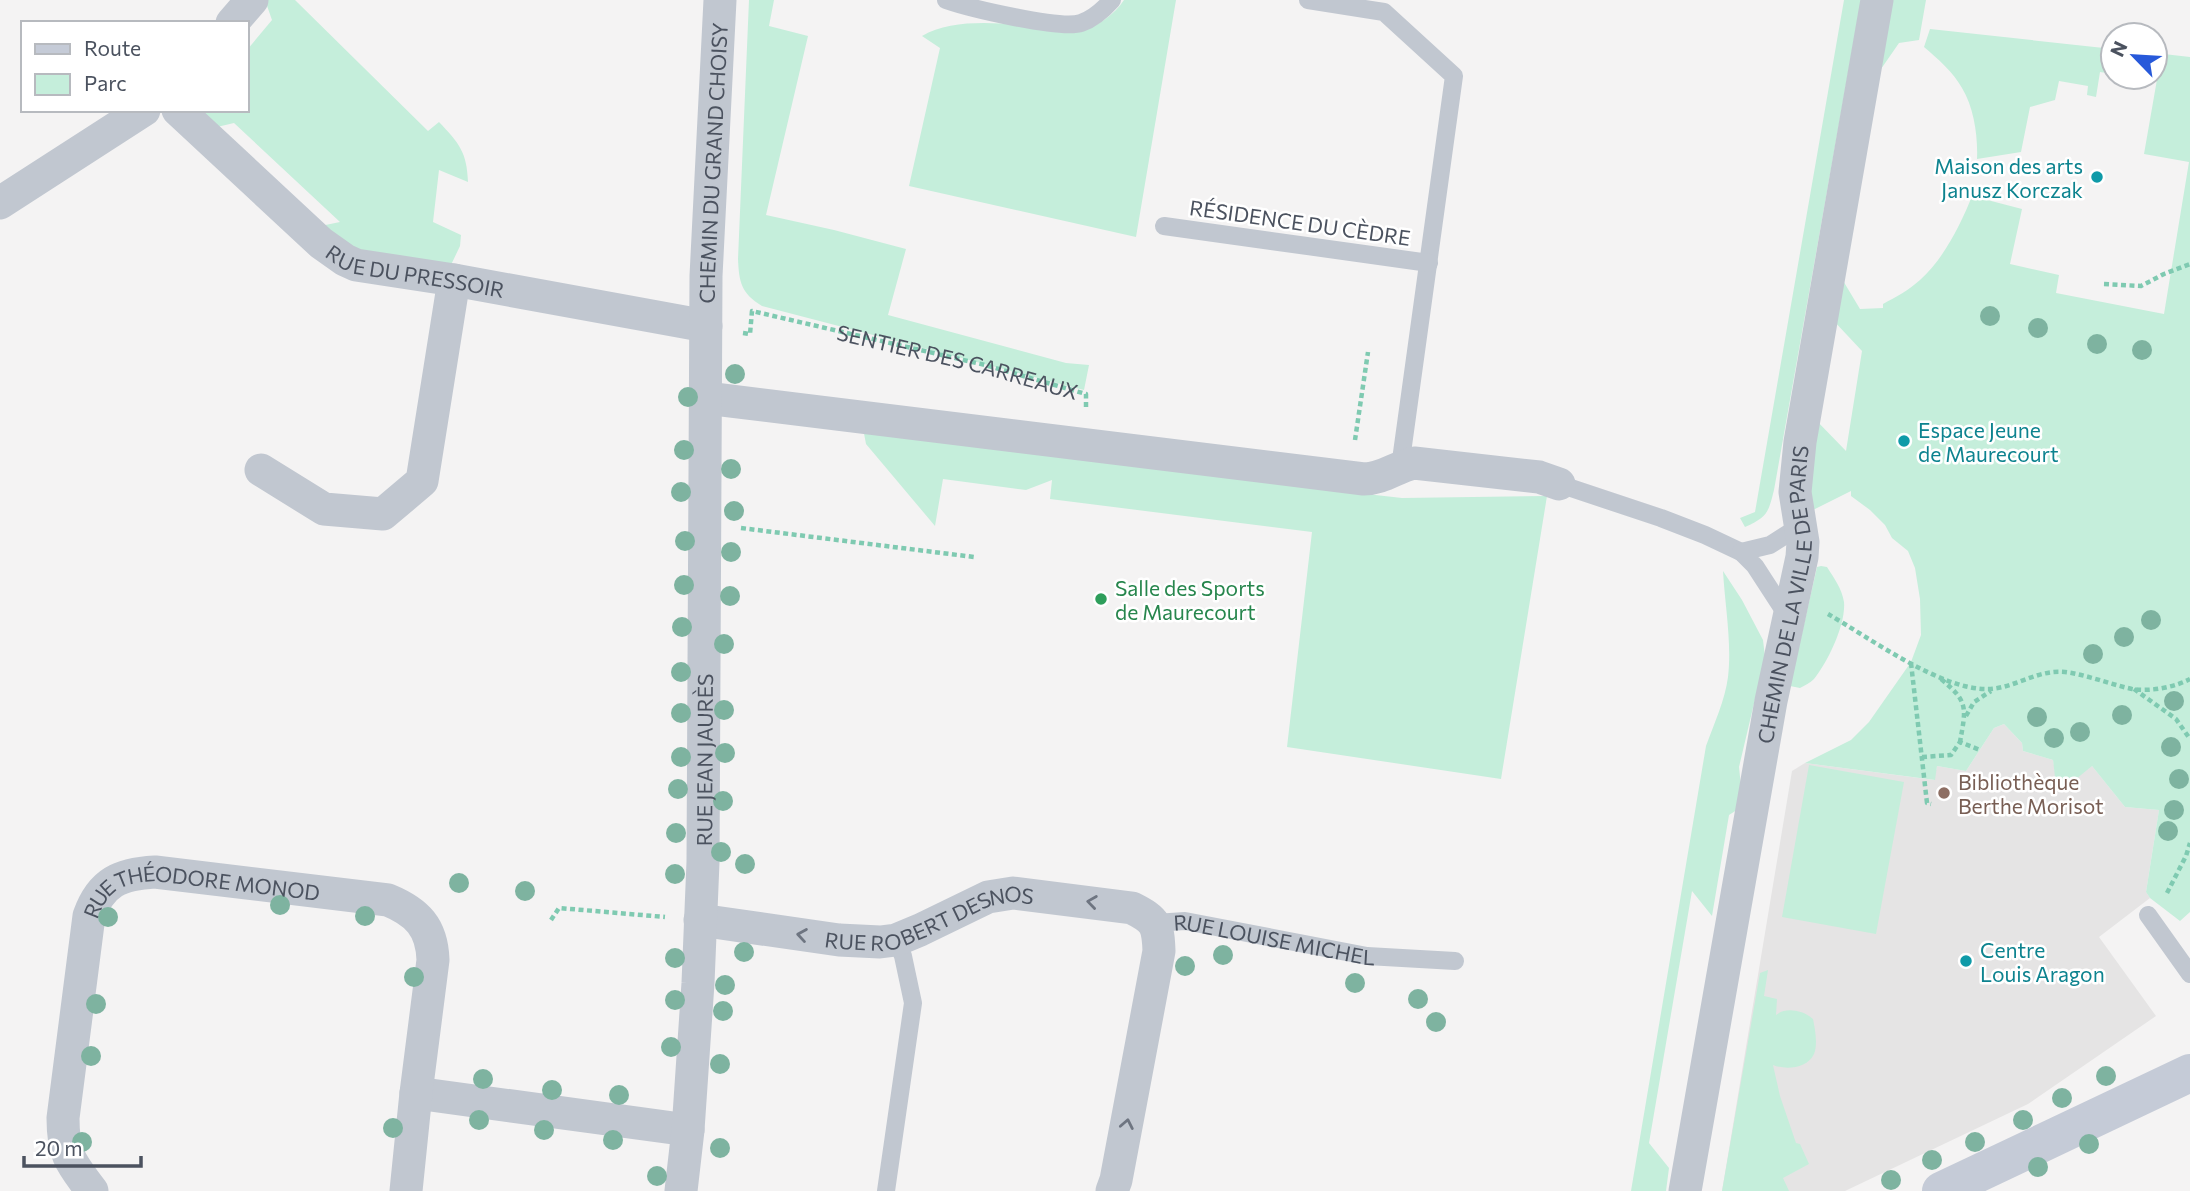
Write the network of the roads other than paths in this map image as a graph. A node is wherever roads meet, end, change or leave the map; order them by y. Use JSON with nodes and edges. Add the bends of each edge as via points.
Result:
{"nodes":[{"id":1,"x":252,"y":0,"type":"edge"},
{"id":2,"x":720,"y":0,"type":"edge"},
{"id":3,"x":946,"y":0,"type":"edge"},
{"id":4,"x":1112,"y":0,"type":"edge"},
{"id":5,"x":1308,"y":0,"type":"edge"},
{"id":6,"x":1877,"y":0,"type":"edge"},
{"id":7,"x":234,"y":21,"type":"edge"},
{"id":8,"x":141,"y":112,"type":"edge"},
{"id":9,"x":180,"y":112,"type":"edge"},
{"id":10,"x":0,"y":203,"type":"edge"},
{"id":11,"x":1164,"y":226,"type":"dead end"},
{"id":12,"x":1429,"y":263,"type":"junction"},
{"id":13,"x":454,"y":280,"type":"junction"},
{"id":14,"x":706,"y":326,"type":"junction"},
{"id":15,"x":706,"y":398,"type":"junction"},
{"id":16,"x":1405,"y":463,"type":"junction"},
{"id":17,"x":261,"y":470,"type":"dead end"},
{"id":18,"x":1559,"y":484,"type":"joint"},
{"id":19,"x":1800,"y":526,"type":"junction"},
{"id":20,"x":1741,"y":552,"type":"junction"},
{"id":21,"x":1793,"y":601,"type":"junction"},
{"id":22,"x":2148,"y":915,"type":"road end"},
{"id":23,"x":700,"y":919,"type":"junction"},
{"id":24,"x":1156,"y":923,"type":"junction"},
{"id":25,"x":896,"y":940,"type":"junction"},
{"id":26,"x":1455,"y":961,"type":"dead end"},
{"id":27,"x":2190,"y":974,"type":"edge"},
{"id":28,"x":2190,"y":1073,"type":"edge"},
{"id":29,"x":416,"y":1093,"type":"junction"},
{"id":30,"x":688,"y":1130,"type":"junction"},
{"id":31,"x":92,"y":1191,"type":"edge"},
{"id":32,"x":406,"y":1191,"type":"edge"},
{"id":33,"x":681,"y":1191,"type":"edge"},
{"id":34,"x":886,"y":1191,"type":"edge"},
{"id":35,"x":1112,"y":1191,"type":"edge"},
{"id":36,"x":1685,"y":1191,"type":"edge"},
{"id":37,"x":1941,"y":1191,"type":"edge"}],
"edges":[{"from":1,"to":7,"type":"street"},
{"from":2,"to":14,"type":"street","name":"CHEMIN DU GRAND CHOISY"},
{"from":3,"to":4,"type":"lane","via":[[999,14],[1080,24]]},
{"from":5,"to":12,"type":"lane","name":"RÉSIDENCE DU CÈDRE","via":[[1384,12],[1454,76]]},
{"from":6,"to":19,"type":"street","name":"CHEMIN DE LA VILLE DE PARIS","via":[[1800,442],[1796,492]]},
{"from":8,"to":10,"type":"street"},
{"from":9,"to":13,"type":"street","name":"RUE DU PRESSOIR","via":[[345,260],[366,268]]},
{"from":11,"to":12,"type":"lane","name":"RÉSIDENCE DU CÈDRE"},
{"from":12,"to":16,"type":"lane","name":"RÉSIDENCE DU CÈDRE"},
{"from":13,"to":14,"type":"street","name":"RUE DU PRESSOIR"},
{"from":13,"to":17,"type":"street","via":[[422,481],[383,514],[324,509]]},
{"from":14,"to":15,"type":"street","name":"RUE JEAN JAURÈS"},
{"from":15,"to":16,"type":"street","via":[[1364,479],[1374,479]]},
{"from":15,"to":23,"type":"street","name":"RUE JEAN JAURÈS"},
{"from":16,"to":18,"type":"street","via":[[1539,477]]},
{"from":18,"to":20,"type":"lane","via":[[1661,518]]},
{"from":19,"to":20,"type":"lane","via":[[1770,545]]},
{"from":19,"to":21,"type":"street","name":"CHEMIN DE LA VILLE DE PARIS","via":[[1802,556]]},
{"from":20,"to":21,"type":"lane","via":[[1781,606]]},
{"from":21,"to":36,"type":"street","name":"CHEMIN DE LA VILLE DE PARIS","via":[[1771,701]]},
{"from":22,"to":27,"type":"lane"},
{"from":25,"to":23,"type":"street","name":"RUE ROBERT DESNOS","one_way":true,"via":[[839,940]]},
{"from":23,"to":30,"type":"street","name":"RUE JEAN JAURÈS"},
{"from":24,"to":25,"type":"street","name":"RUE ROBERT DESNOS","one_way":true,"via":[[1132,908],[1013,893],[988,897]]},
{"from":24,"to":26,"type":"lane","name":"RUE LOUISE MICHEL","via":[[1185,921],[1367,956]]},
{"from":35,"to":24,"type":"street","name":"RUE LOUISE MICHEL","one_way":true,"via":[[1159,951]]},
{"from":25,"to":34,"type":"lane","via":[[913,1003]]},
{"from":28,"to":37,"type":"main road"},
{"from":29,"to":30,"type":"street"},
{"from":29,"to":31,"type":"street","name":"RUE THÉODORE MONOD","via":[[433,945],[411,911],[388,900],[169,873],[122,877],[95,899],[89,916],[63,1118],[65,1150]]},
{"from":29,"to":32,"type":"street","name":"RUE THÉODORE MONOD"},
{"from":30,"to":33,"type":"street","name":"RUE JEAN JAURÈS"}]}
